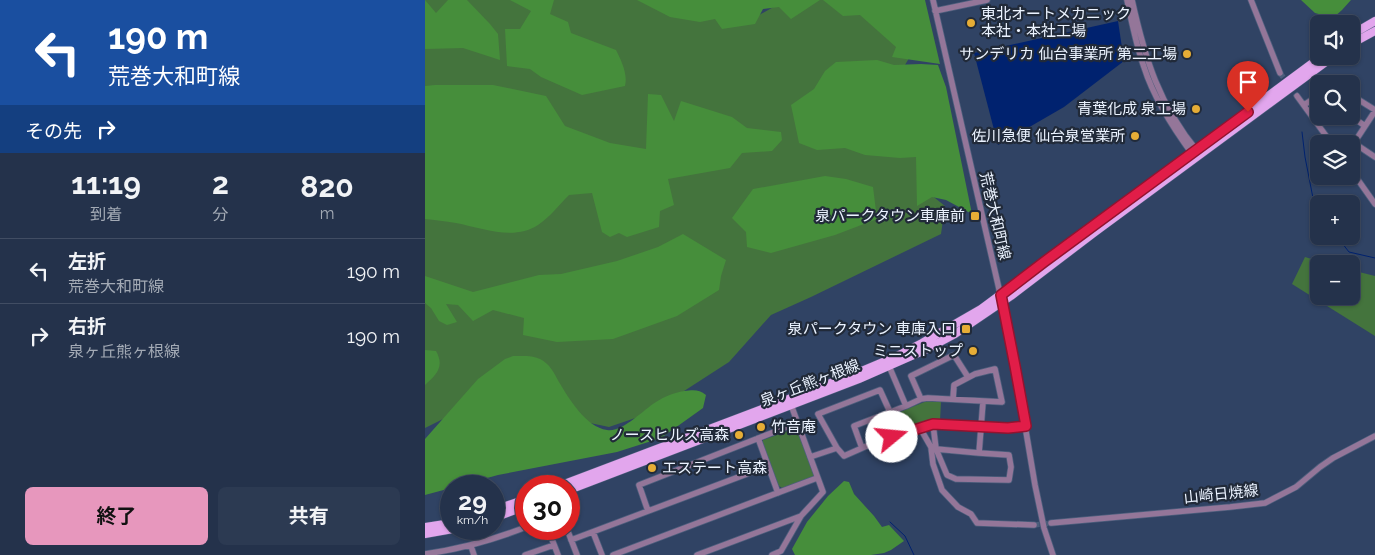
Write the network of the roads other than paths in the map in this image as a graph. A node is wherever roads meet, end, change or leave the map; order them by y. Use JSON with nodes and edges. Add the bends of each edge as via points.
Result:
{"nodes":[{"id":1,"x":933,"y":0,"type":"edge"},
{"id":2,"x":987,"y":0,"type":"edge"},
{"id":3,"x":1127,"y":0,"type":"edge"},
{"id":4,"x":1132,"y":0,"type":"edge"},
{"id":5,"x":1251,"y":0,"type":"edge"},
{"id":6,"x":935,"y":11,"type":"junction"},
{"id":7,"x":1375,"y":21,"type":"edge"},
{"id":8,"x":1360,"y":30,"type":"edge"},
{"id":9,"x":1375,"y":31,"type":"edge"},
{"id":10,"x":1360,"y":39,"type":"edge"},
{"id":11,"x":1310,"y":65,"type":"edge"},
{"id":12,"x":1321,"y":65,"type":"edge"},
{"id":13,"x":1280,"y":73,"type":"tunnel mouth"},
{"id":14,"x":1297,"y":96,"type":"tunnel mouth"},
{"id":15,"x":1360,"y":101,"type":"edge"},
{"id":16,"x":1310,"y":102,"type":"edge"},
{"id":17,"x":1304,"y":106,"type":"junction"},
{"id":18,"x":1375,"y":111,"type":"edge"},
{"id":19,"x":1360,"y":122,"type":"edge"},
{"id":20,"x":1365,"y":126,"type":"junction"},
{"id":21,"x":1325,"y":135,"type":"edge"},
{"id":22,"x":1196,"y":154,"type":"junction"},
{"id":23,"x":1375,"y":157,"type":"edge"},
{"id":24,"x":1360,"y":182,"type":"edge"},
{"id":25,"x":1374,"y":200,"type":"edge"},
{"id":26,"x":1001,"y":299,"type":"junction"},
{"id":27,"x":889,"y":366,"type":"junction"},
{"id":28,"x":968,"y":377,"type":"junction"},
{"id":29,"x":921,"y":399,"type":"junction"},
{"id":30,"x":953,"y":399,"type":"junction"},
{"id":31,"x":790,"y":402,"type":"junction"},
{"id":32,"x":983,"y":402,"type":"junction"},
{"id":33,"x":906,"y":406,"type":"junction"},
{"id":34,"x":890,"y":412,"type":"junction"},
{"id":35,"x":797,"y":423,"type":"junction"},
{"id":36,"x":933,"y":424,"type":"junction"},
{"id":37,"x":1026,"y":426,"type":"junction"},
{"id":38,"x":981,"y":427,"type":"junction"},
{"id":39,"x":921,"y":428,"type":"junction"},
{"id":40,"x":1375,"y":436,"type":"edge"},
{"id":41,"x":758,"y":438,"type":"junction"},
{"id":42,"x":837,"y":448,"type":"junction"},
{"id":43,"x":862,"y":448,"type":"junction"},
{"id":44,"x":936,"y":449,"type":"junction"},
{"id":45,"x":979,"y":453,"type":"junction"},
{"id":46,"x":810,"y":458,"type":"junction"},
{"id":47,"x":768,"y":466,"type":"junction"},
{"id":48,"x":580,"y":478,"type":"edge"},
{"id":49,"x":817,"y":478,"type":"junction"},
{"id":50,"x":580,"y":486,"type":"edge"},
{"id":51,"x":778,"y":493,"type":"junction"},
{"id":52,"x":648,"y":511,"type":"junction"},
{"id":53,"x":801,"y":516,"type":"junction"},
{"id":54,"x":1051,"y":523,"type":"tunnel mouth"},
{"id":55,"x":440,"y":525,"type":"edge"},
{"id":56,"x":1035,"y":525,"type":"tunnel mouth"},
{"id":57,"x":425,"y":527,"type":"edge"},
{"id":58,"x":440,"y":531,"type":"edge"},
{"id":59,"x":515,"y":532,"type":"edge"},
{"id":60,"x":593,"y":532,"type":"junction"},
{"id":61,"x":425,"y":534,"type":"edge"},
{"id":62,"x":580,"y":537,"type":"edge"},
{"id":63,"x":552,"y":540,"type":"edge"},
{"id":64,"x":571,"y":540,"type":"edge"},
{"id":65,"x":554,"y":544,"type":"junction"},
{"id":66,"x":471,"y":546,"type":"junction"},
{"id":67,"x":425,"y":554,"type":"edge"},
{"id":68,"x":474,"y":555,"type":"edge"},
{"id":69,"x":525,"y":555,"type":"edge"},
{"id":70,"x":558,"y":555,"type":"edge"},
{"id":71,"x":577,"y":555,"type":"edge"},
{"id":72,"x":602,"y":555,"type":"edge"},
{"id":73,"x":613,"y":555,"type":"edge"},
{"id":74,"x":697,"y":555,"type":"edge"},
{"id":75,"x":772,"y":555,"type":"edge"},
{"id":76,"x":1053,"y":555,"type":"edge"}],
"edges":[{"from":1,"to":6,"type":"street","name":"荒巻大和町線"},
{"from":2,"to":6,"type":"street"},
{"from":3,"to":22,"type":"street","via":[[1135,38],[1154,92],[1172,125]]},
{"from":4,"to":22,"type":"street","via":[[1158,91]]},
{"from":5,"to":13,"type":"street"},
{"from":6,"to":26,"type":"street","name":"荒巻大和町線"},
{"from":7,"to":8,"type":"main road"},
{"from":9,"to":10,"type":"main road"},
{"from":11,"to":22,"type":"main road","name":"泉ヶ丘熊ヶ根線"},
{"from":12,"to":22,"type":"main road","name":"泉ヶ丘熊ヶ根線"},
{"from":14,"to":17,"type":"street"},
{"from":15,"to":18,"type":"street"},
{"from":16,"to":17,"type":"street"},
{"from":17,"to":21,"type":"street"},
{"from":18,"to":20,"type":"street"},
{"from":19,"to":20,"type":"street"},
{"from":20,"to":23,"type":"street","via":[[1354,142]]},
{"from":22,"to":26,"type":"main road","name":"泉ヶ丘熊ヶ根線"},
{"from":24,"to":25,"type":"street"},
{"from":26,"to":27,"type":"main road","name":"泉ヶ丘熊ヶ根線","via":[[955,334]]},
{"from":26,"to":31,"type":"main road","name":"泉ヶ丘熊ヶ根線","via":[[895,357]]},
{"from":26,"to":37,"type":"street","name":"荒巻大和町線"},
{"from":27,"to":31,"type":"main road","name":"泉ヶ丘熊ヶ根線"},
{"from":27,"to":33,"type":"street"},
{"from":28,"to":29,"type":"street","via":[[954,355],[911,376]]},
{"from":28,"to":30,"type":"street","via":[[954,385]]},
{"from":28,"to":32,"type":"street","via":[[995,369],[1002,402]]},
{"from":29,"to":30,"type":"street"},
{"from":29,"to":33,"type":"street"},
{"from":30,"to":32,"type":"street"},
{"from":31,"to":35,"type":"street"},
{"from":31,"to":48,"type":"main road","name":"泉ヶ丘熊ヶ根線"},
{"from":31,"to":50,"type":"main road","name":"泉ヶ丘熊ヶ根線"},
{"from":32,"to":38,"type":"street"},
{"from":33,"to":34,"type":"street"},
{"from":34,"to":42,"type":"street","via":[[880,390],[818,414]]},
{"from":34,"to":43,"type":"street","via":[[854,426]]},
{"from":35,"to":41,"type":"street"},
{"from":35,"to":46,"type":"street"},
{"from":36,"to":38,"type":"street"},
{"from":36,"to":39,"type":"street"},
{"from":36,"to":44,"type":"street"},
{"from":37,"to":38,"type":"street"},
{"from":37,"to":76,"type":"street","name":"荒巻大和町線","via":[[1035,485]]},
{"from":38,"to":45,"type":"street"},
{"from":39,"to":43,"type":"street"},
{"from":39,"to":56,"type":"street","via":[[931,447],[933,464],[943,490],[958,507],[971,514],[977,523]]},
{"from":40,"to":54,"type":"street","name":"山崎日焼線","via":[[1333,458],[1296,487],[1265,503]]},
{"from":41,"to":47,"type":"street"},
{"from":41,"to":52,"type":"street","via":[[639,484]]},
{"from":42,"to":43,"type":"street","via":[[844,456]]},
{"from":42,"to":46,"type":"street"},
{"from":44,"to":45,"type":"street"},
{"from":44,"to":45,"type":"street","via":[[947,476],[1009,480],[1009,456]]},
{"from":46,"to":49,"type":"street"},
{"from":47,"to":51,"type":"street"},
{"from":47,"to":52,"type":"street"},
{"from":49,"to":51,"type":"street"},
{"from":49,"to":53,"type":"street","via":[[823,492]]},
{"from":51,"to":73,"type":"street"},
{"from":52,"to":60,"type":"street"},
{"from":53,"to":74,"type":"street"},
{"from":53,"to":75,"type":"street","via":[[781,551]]},
{"from":55,"to":57,"type":"main road"},
{"from":58,"to":61,"type":"main road"},
{"from":59,"to":66,"type":"street"},
{"from":60,"to":62,"type":"street"},
{"from":60,"to":72,"type":"street"},
{"from":63,"to":65,"type":"street"},
{"from":64,"to":71,"type":"street"},
{"from":65,"to":69,"type":"street"},
{"from":65,"to":70,"type":"street"},
{"from":66,"to":67,"type":"street"},
{"from":66,"to":68,"type":"street"}]}
